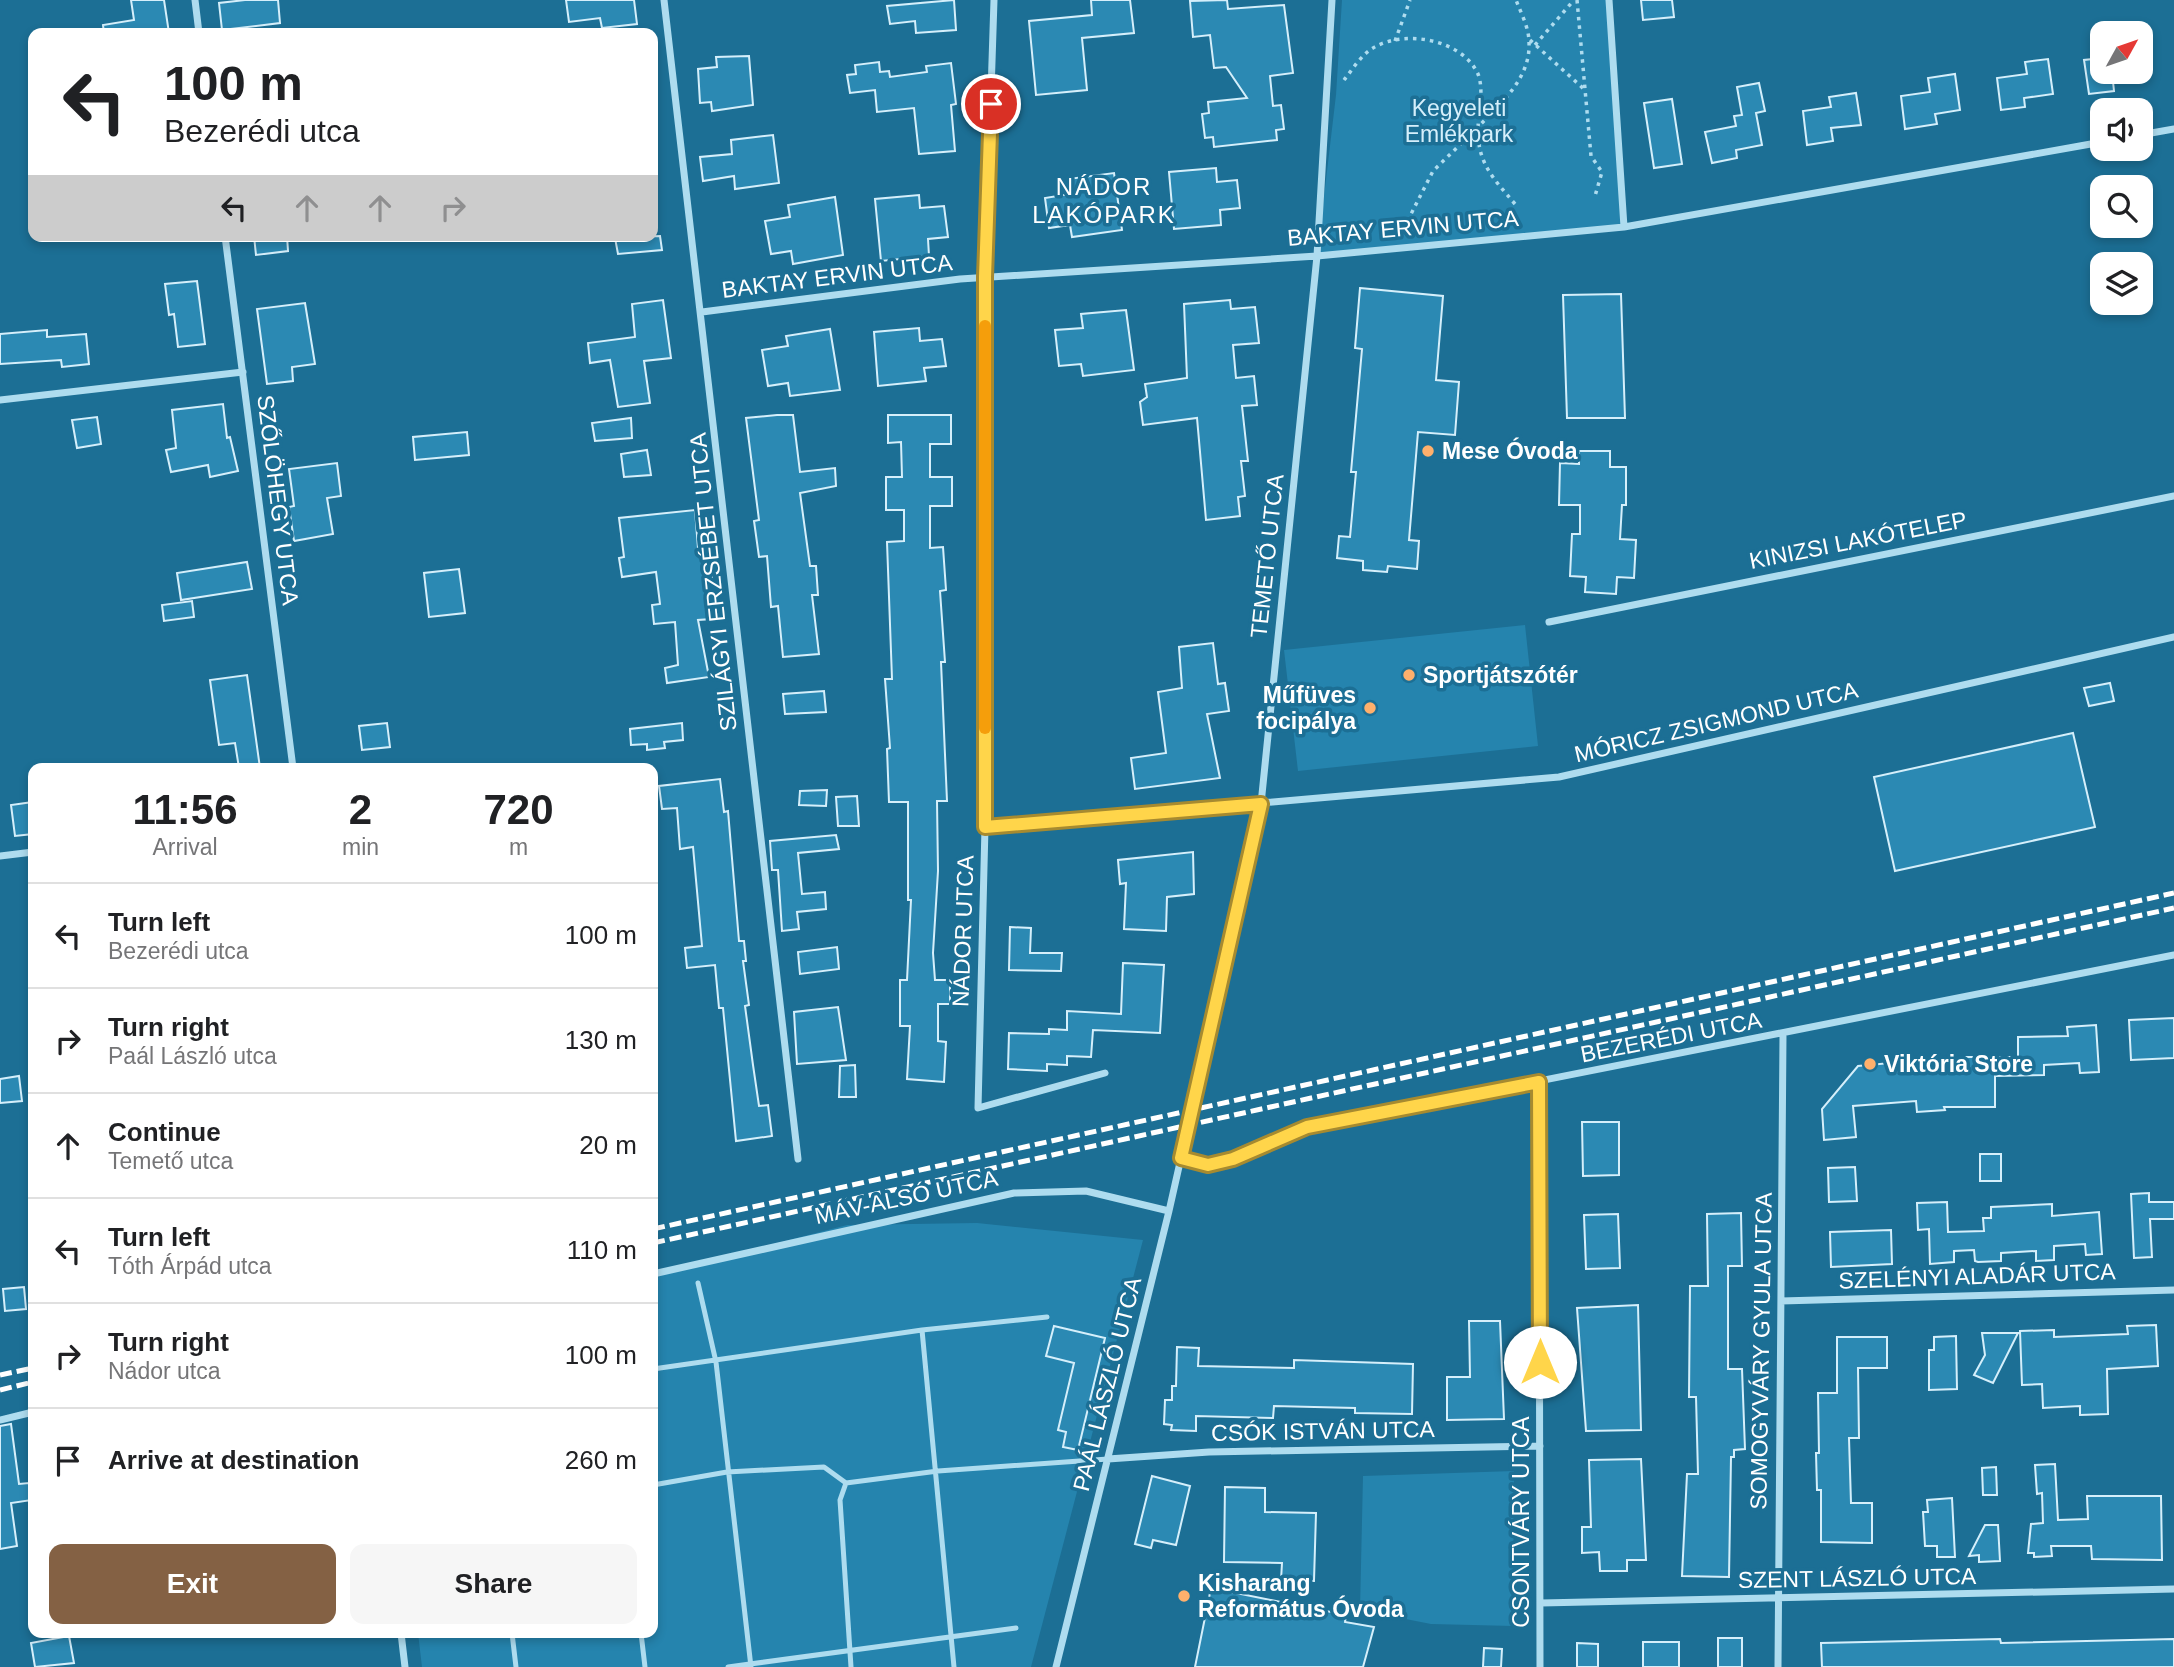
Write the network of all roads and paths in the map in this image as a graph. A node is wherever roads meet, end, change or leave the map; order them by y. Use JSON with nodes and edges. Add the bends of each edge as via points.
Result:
{"nodes":[{"id":1,"x":195,"y":0,"type":"edge"},
{"id":2,"x":664,"y":0,"type":"edge"},
{"id":3,"x":994,"y":0,"type":"edge"},
{"id":4,"x":1332,"y":0,"type":"edge"},
{"id":5,"x":1410,"y":0,"type":"edge"},
{"id":6,"x":1516,"y":0,"type":"edge"},
{"id":7,"x":1575,"y":0,"type":"edge"},
{"id":8,"x":1609,"y":0,"type":"edge"},
{"id":9,"x":198,"y":28,"type":"edge"},
{"id":10,"x":1530,"y":40,"type":"junction"},
{"id":11,"x":1395,"y":41,"type":"junction"},
{"id":12,"x":1535,"y":45,"type":"junction"},
{"id":13,"x":1344,"y":80,"type":"dead end"},
{"id":14,"x":1585,"y":90,"type":"junction"},
{"id":15,"x":1478,"y":127,"type":"junction"},
{"id":16,"x":2174,"y":129,"type":"edge"},
{"id":17,"x":2153,"y":133,"type":"edge"},
{"id":18,"x":2090,"y":144,"type":"edge"},
{"id":19,"x":1595,"y":196,"type":"dead end"},
{"id":20,"x":1515,"y":204,"type":"dead end"},
{"id":21,"x":1410,"y":216,"type":"dead end"},
{"id":22,"x":1624,"y":227,"type":"junction"},
{"id":23,"x":226,"y":242,"type":"edge"},
{"id":24,"x":1317,"y":256,"type":"junction"},
{"id":25,"x":985,"y":277,"type":"junction"},
{"id":26,"x":702,"y":312,"type":"junction"},
{"id":27,"x":243,"y":372,"type":"junction"},
{"id":28,"x":0,"y":400,"type":"edge"},
{"id":29,"x":2174,"y":496,"type":"edge"},
{"id":30,"x":1549,"y":622,"type":"dead end"},
{"id":31,"x":2174,"y":637,"type":"edge"},
{"id":32,"x":292,"y":763,"type":"edge"},
{"id":33,"x":1261,"y":804,"type":"junction"},
{"id":34,"x":985,"y":827,"type":"junction"},
{"id":35,"x":28,"y":853,"type":"edge"},
{"id":36,"x":0,"y":856,"type":"edge"},
{"id":37,"x":2174,"y":955,"type":"edge"},
{"id":38,"x":1783,"y":1035,"type":"junction"},
{"id":39,"x":1105,"y":1073,"type":"dead end"},
{"id":40,"x":1539,"y":1082,"type":"junction"},
{"id":41,"x":1190,"y":1109,"type":"joint"},
{"id":42,"x":1181,"y":1158,"type":"junction"},
{"id":43,"x":798,"y":1159,"type":"dead end"},
{"id":44,"x":1170,"y":1211,"type":"junction"},
{"id":45,"x":658,"y":1273,"type":"edge"},
{"id":46,"x":698,"y":1283,"type":"dead end"},
{"id":47,"x":2174,"y":1290,"type":"edge"},
{"id":48,"x":1781,"y":1301,"type":"junction"},
{"id":49,"x":1047,"y":1317,"type":"dead end"},
{"id":50,"x":922,"y":1330,"type":"junction"},
{"id":51,"x":716,"y":1362,"type":"junction"},
{"id":52,"x":658,"y":1368,"type":"edge"},
{"id":53,"x":28,"y":1413,"type":"edge"},
{"id":54,"x":0,"y":1420,"type":"edge"},
{"id":55,"x":1540,"y":1446,"type":"junction"},
{"id":56,"x":1108,"y":1459,"type":"junction"},
{"id":57,"x":938,"y":1471,"type":"junction"},
{"id":58,"x":726,"y":1472,"type":"junction"},
{"id":59,"x":846,"y":1483,"type":"junction"},
{"id":60,"x":658,"y":1484,"type":"edge"},
{"id":61,"x":2174,"y":1589,"type":"edge"},
{"id":62,"x":1778,"y":1599,"type":"junction"},
{"id":63,"x":1541,"y":1603,"type":"junction"},
{"id":64,"x":1016,"y":1628,"type":"dead end"},
{"id":65,"x":952,"y":1636,"type":"junction"},
{"id":66,"x":402,"y":1638,"type":"edge"},
{"id":67,"x":513,"y":1638,"type":"edge"},
{"id":68,"x":642,"y":1638,"type":"edge"},
{"id":69,"x":849,"y":1649,"type":"junction"},
{"id":70,"x":750,"y":1666,"type":"edge"},
{"id":71,"x":405,"y":1667,"type":"edge"},
{"id":72,"x":516,"y":1667,"type":"edge"},
{"id":73,"x":645,"y":1667,"type":"edge"},
{"id":74,"x":728,"y":1667,"type":"edge"},
{"id":75,"x":850,"y":1667,"type":"edge"},
{"id":76,"x":954,"y":1667,"type":"edge"},
{"id":77,"x":1056,"y":1667,"type":"edge"},
{"id":78,"x":1540,"y":1667,"type":"edge"},
{"id":79,"x":1777,"y":1667,"type":"edge"}],
"edges":[{"from":1,"to":9,"type":"street"},
{"from":2,"to":26,"type":"street","name":"SZILÁGYI ERZSÉBET UTCA"},
{"from":3,"to":25,"type":"street","name":"NÁDOR UTCA"},
{"from":4,"to":24,"type":"street","name":"TEMETŐ UTCA"},
{"from":5,"to":11,"type":"path"},
{"from":6,"to":10,"type":"path"},
{"from":7,"to":12,"type":"path"},
{"from":7,"to":14,"type":"path"},
{"from":8,"to":22,"type":"street"},
{"from":10,"to":12,"type":"path"},
{"from":10,"to":15,"type":"path","via":[[1527,67]]},
{"from":11,"to":13,"type":"path","via":[[1373,48]]},
{"from":11,"to":15,"type":"path","via":[[1429,40],[1453,47],[1478,74]]},
{"from":12,"to":14,"type":"path"},
{"from":14,"to":19,"type":"path","via":[[1591,156],[1602,172]]},
{"from":15,"to":20,"type":"path","via":[[1477,149]]},
{"from":15,"to":21,"type":"path","via":[[1433,171]]},
{"from":16,"to":17,"type":"street"},
{"from":18,"to":22,"type":"street","name":"BAKTAY ERVIN UTCA"},
{"from":22,"to":24,"type":"street","name":"BAKTAY ERVIN UTCA"},
{"from":23,"to":27,"type":"street","name":"SZŐLÖHEGY UTCA"},
{"from":24,"to":25,"type":"street","name":"BAKTAY ERVIN UTCA"},
{"from":24,"to":33,"type":"street","name":"TEMETŐ UTCA"},
{"from":25,"to":26,"type":"street","name":"BAKTAY ERVIN UTCA"},
{"from":25,"to":34,"type":"street","name":"NÁDOR UTCA"},
{"from":26,"to":43,"type":"street","name":"SZILÁGYI ERZSÉBET UTCA"},
{"from":27,"to":28,"type":"street"},
{"from":27,"to":32,"type":"street","name":"SZŐLÖHEGY UTCA"},
{"from":29,"to":30,"type":"street","name":"KINIZSI LAKÓTELEP"},
{"from":31,"to":33,"type":"street","name":"MÓRICZ ZSIGMOND UTCA","via":[[1559,777]]},
{"from":33,"to":34,"type":"street","name":"MÓRICZ ZSIGMOND UTCA"},
{"from":33,"to":41,"type":"street","name":"TEMETŐ UTCA"},
{"from":34,"to":39,"type":"street","name":"NÁDOR UTCA","via":[[978,1108]]},
{"from":35,"to":36,"type":"street"},
{"from":37,"to":38,"type":"street","name":"BEZERÉDI UTCA"},
{"from":38,"to":40,"type":"street","name":"BEZERÉDI UTCA"},
{"from":38,"to":48,"type":"street","name":"SOMOGYVÁRY GYULA UTCA"},
{"from":40,"to":42,"type":"street","name":"BEZERÉDI UTCA","via":[[1307,1127],[1208,1165]]},
{"from":40,"to":55,"type":"street","name":"CSONTVÁRY UTCA"},
{"from":41,"to":42,"type":"street","name":"PAÁL LÁSZLÓ UTCA"},
{"from":42,"to":44,"type":"street","name":"PAÁL LÁSZLÓ UTCA"},
{"from":44,"to":45,"type":"street","name":"MÁV-ALSÓ UTCA","via":[[1086,1191],[1014,1194]]},
{"from":44,"to":56,"type":"street","name":"PAÁL LÁSZLÓ UTCA"},
{"from":46,"to":51,"type":"lane"},
{"from":47,"to":48,"type":"street","name":"SZELÉNYI ALADÁR UTCA"},
{"from":48,"to":62,"type":"street","name":"SOMOGYVÁRY GYULA UTCA"},
{"from":49,"to":50,"type":"lane"},
{"from":50,"to":51,"type":"lane"},
{"from":50,"to":57,"type":"lane"},
{"from":51,"to":52,"type":"lane"},
{"from":51,"to":58,"type":"lane"},
{"from":53,"to":54,"type":"street"},
{"from":55,"to":56,"type":"street","name":"CSÓK ISTVÁN UTCA","via":[[1209,1452]]},
{"from":55,"to":63,"type":"street","name":"CSONTVÁRY UTCA"},
{"from":56,"to":57,"type":"lane"},
{"from":56,"to":77,"type":"street","name":"PAÁL LÁSZLÓ UTCA"},
{"from":57,"to":59,"type":"lane"},
{"from":57,"to":65,"type":"lane"},
{"from":58,"to":59,"type":"lane","via":[[824,1467]]},
{"from":58,"to":60,"type":"lane"},
{"from":58,"to":70,"type":"lane"},
{"from":59,"to":69,"type":"lane","via":[[840,1500]]},
{"from":61,"to":62,"type":"street","name":"SZENT LÁSZLÓ UTCA"},
{"from":62,"to":63,"type":"street","name":"SZENT LÁSZLÓ UTCA"},
{"from":62,"to":79,"type":"street","name":"SOMOGYVÁRY GYULA UTCA"},
{"from":63,"to":78,"type":"street","name":"CSONTVÁRY UTCA"},
{"from":64,"to":65,"type":"lane"},
{"from":65,"to":69,"type":"lane"},
{"from":65,"to":76,"type":"lane"},
{"from":66,"to":71,"type":"street"},
{"from":67,"to":72,"type":"lane"},
{"from":68,"to":73,"type":"lane"},
{"from":69,"to":70,"type":"lane"},
{"from":69,"to":75,"type":"lane"},
{"from":70,"to":74,"type":"lane"}]}
